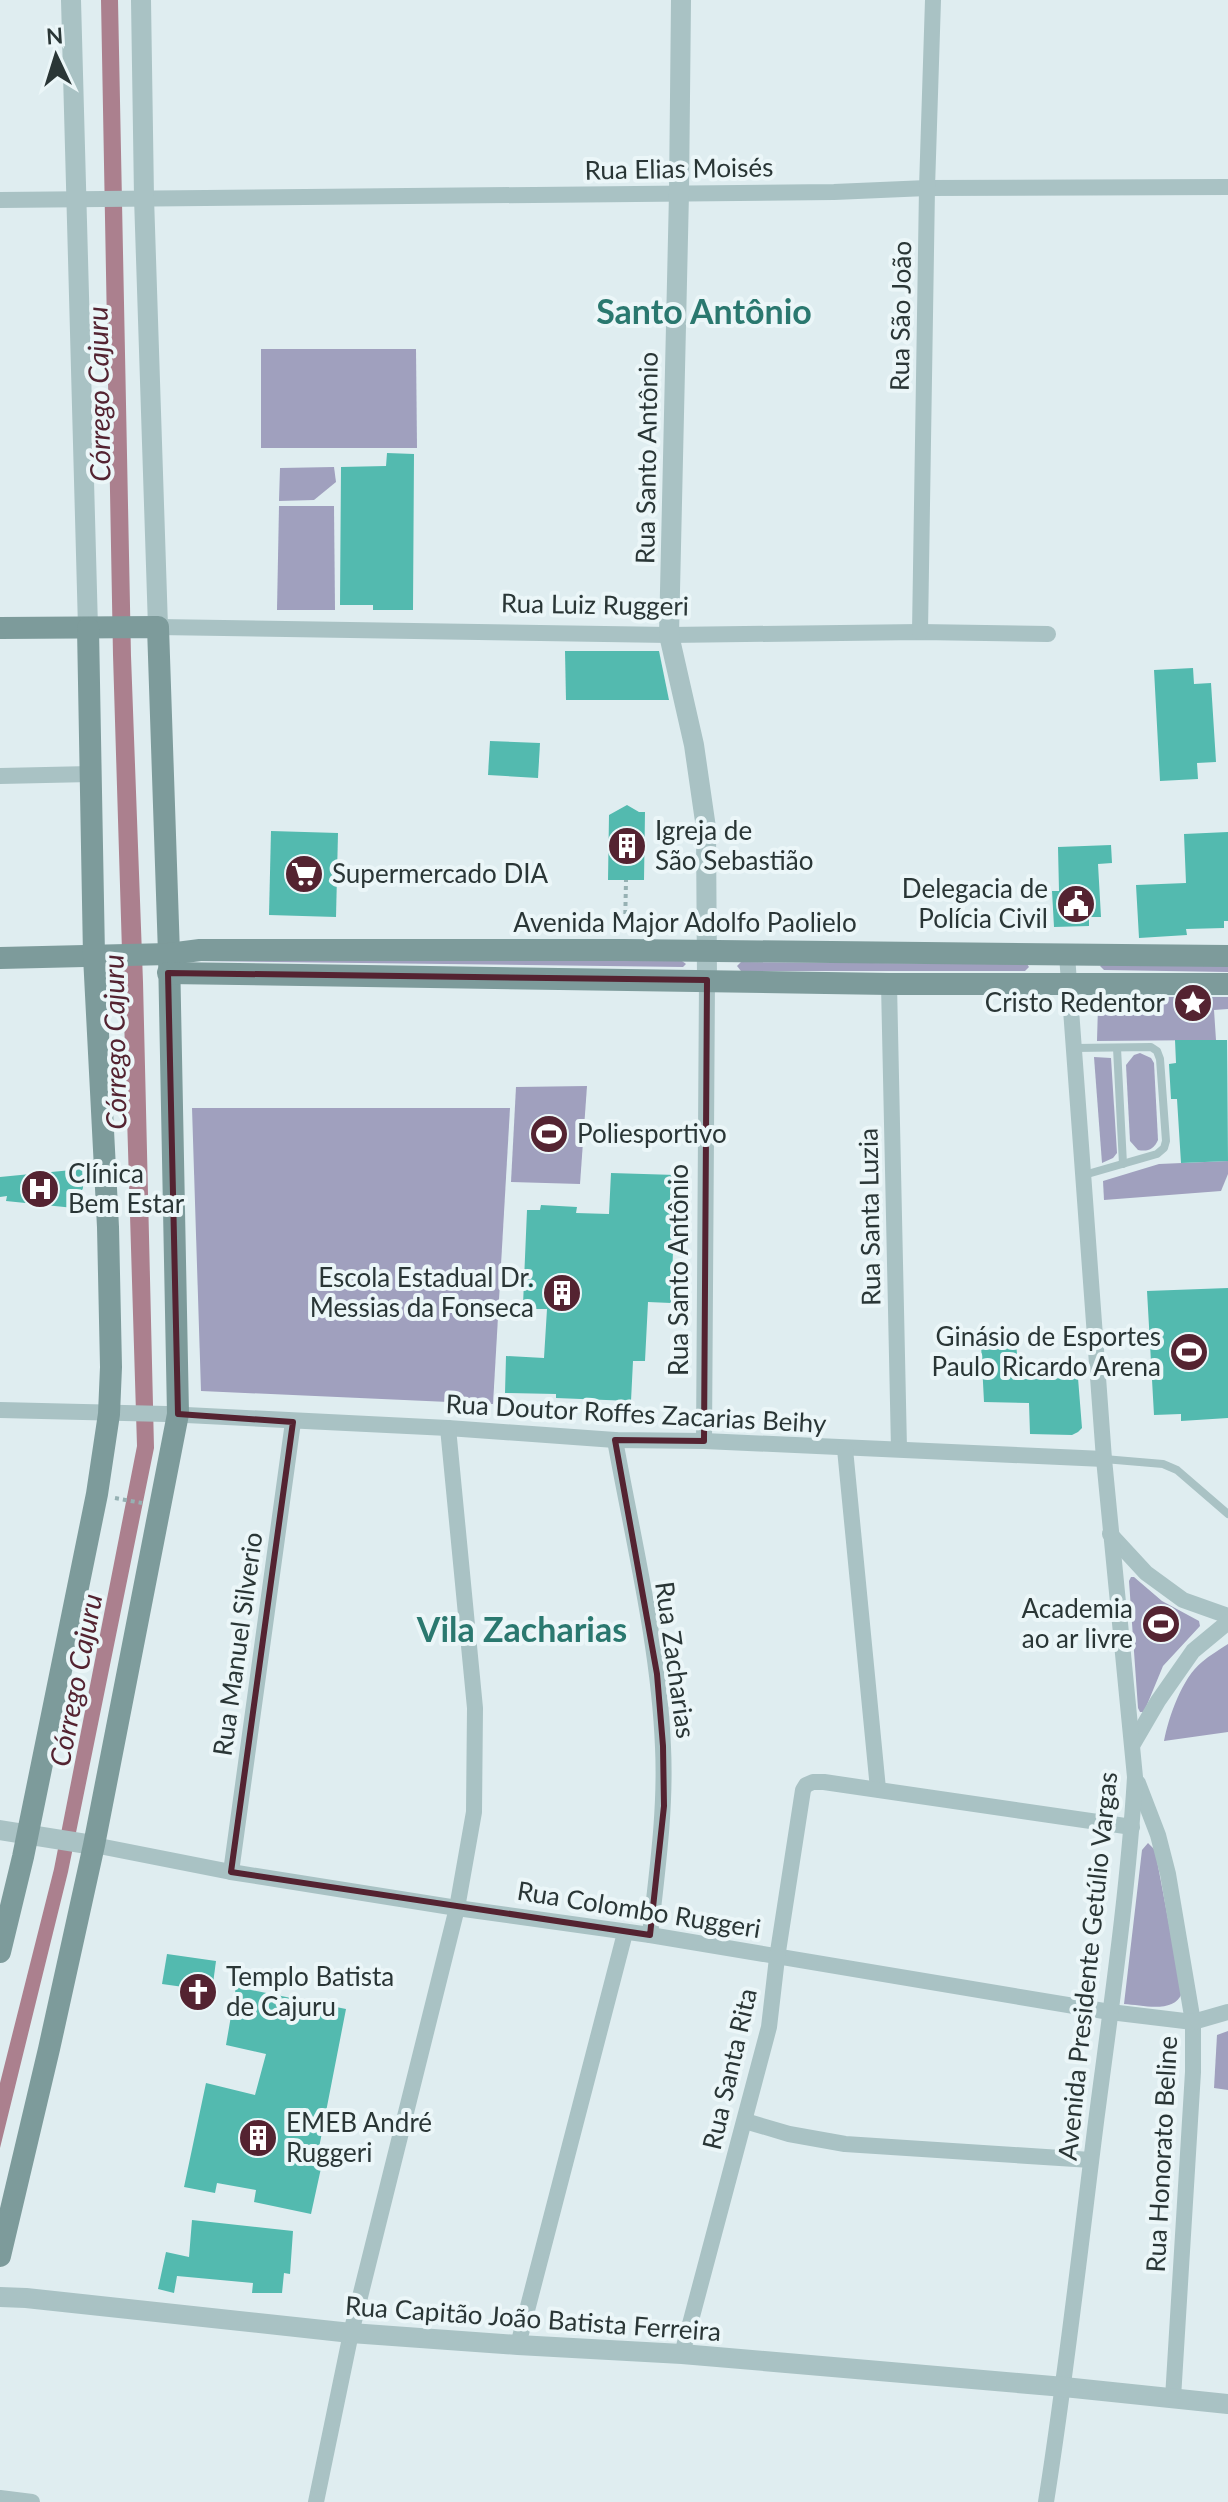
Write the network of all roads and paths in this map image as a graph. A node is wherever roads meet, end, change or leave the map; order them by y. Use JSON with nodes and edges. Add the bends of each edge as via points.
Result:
{"nodes":[{"id":1,"x":71,"y":0,"type":"edge"},
{"id":2,"x":141,"y":0,"type":"edge"},
{"id":3,"x":681,"y":0,"type":"edge"},
{"id":4,"x":933,"y":0,"type":"edge"},
{"id":5,"x":1228,"y":187,"type":"edge"},
{"id":6,"x":927,"y":188,"type":"junction"},
{"id":7,"x":679,"y":193,"type":"junction"},
{"id":8,"x":138,"y":198,"type":"junction"},
{"id":9,"x":85,"y":199,"type":"junction"},
{"id":10,"x":0,"y":200,"type":"edge"},
{"id":11,"x":0,"y":628,"type":"edge"},
{"id":12,"x":96,"y":628,"type":"junction"},
{"id":13,"x":150,"y":628,"type":"junction"},
{"id":14,"x":920,"y":632,"type":"junction"},
{"id":15,"x":1048,"y":634,"type":"dead end"},
{"id":16,"x":669,"y":635,"type":"junction"},
{"id":17,"x":91,"y":774,"type":"junction"},
{"id":18,"x":0,"y":776,"type":"edge"},
{"id":19,"x":626,"y":880,"type":"dead end"},
{"id":20,"x":624,"y":950,"type":"junction"},
{"id":21,"x":707,"y":951,"type":"junction"},
{"id":22,"x":1067,"y":955,"type":"junction"},
{"id":23,"x":102,"y":956,"type":"junction"},
{"id":24,"x":1228,"y":956,"type":"edge"},
{"id":25,"x":0,"y":958,"type":"edge"},
{"id":26,"x":168,"y":964,"type":"junction"},
{"id":27,"x":707,"y":980,"type":"junction"},
{"id":28,"x":1069,"y":983,"type":"junction"},
{"id":29,"x":889,"y":984,"type":"junction"},
{"id":30,"x":1228,"y":984,"type":"edge"},
{"id":31,"x":1075,"y":1048,"type":"junction"},
{"id":32,"x":1117,"y":1048,"type":"junction"},
{"id":33,"x":1123,"y":1164,"type":"junction"},
{"id":34,"x":1084,"y":1175,"type":"junction"},
{"id":35,"x":0,"y":1410,"type":"edge"},
{"id":36,"x":116,"y":1414,"type":"junction"},
{"id":37,"x":172,"y":1414,"type":"junction"},
{"id":38,"x":293,"y":1422,"type":"junction"},
{"id":39,"x":448,"y":1428,"type":"junction"},
{"id":40,"x":615,"y":1440,"type":"junction"},
{"id":41,"x":704,"y":1441,"type":"junction"},
{"id":42,"x":845,"y":1449,"type":"junction"},
{"id":43,"x":899,"y":1449,"type":"junction"},
{"id":44,"x":1104,"y":1459,"type":"junction"},
{"id":45,"x":97,"y":1494,"type":"junction"},
{"id":46,"x":161,"y":1507,"type":"junction"},
{"id":47,"x":1228,"y":1514,"type":"edge"},
{"id":48,"x":1110,"y":1534,"type":"junction"},
{"id":49,"x":1228,"y":1616,"type":"edge"},
{"id":50,"x":1228,"y":1622,"type":"edge"},
{"id":51,"x":1133,"y":1744,"type":"junction"},
{"id":52,"x":1135,"y":1777,"type":"junction"},
{"id":53,"x":878,"y":1789,"type":"junction"},
{"id":54,"x":1132,"y":1827,"type":"junction"},
{"id":55,"x":0,"y":1830,"type":"edge"},
{"id":56,"x":32,"y":1835,"type":"junction"},
{"id":57,"x":86,"y":1844,"type":"junction"},
{"id":58,"x":231,"y":1872,"type":"junction"},
{"id":59,"x":457,"y":1908,"type":"junction"},
{"id":60,"x":625,"y":1933,"type":"junction"},
{"id":61,"x":650,"y":1935,"type":"junction"},
{"id":62,"x":0,"y":1952,"type":"edge"},
{"id":63,"x":777,"y":1958,"type":"junction"},
{"id":64,"x":1110,"y":2012,"type":"junction"},
{"id":65,"x":1228,"y":2012,"type":"edge"},
{"id":66,"x":1193,"y":2022,"type":"junction"},
{"id":67,"x":745,"y":2121,"type":"junction"},
{"id":68,"x":1091,"y":2160,"type":"junction"},
{"id":69,"x":0,"y":2256,"type":"edge"},
{"id":70,"x":0,"y":2297,"type":"edge"},
{"id":71,"x":351,"y":2333,"type":"junction"},
{"id":72,"x":518,"y":2345,"type":"junction"},
{"id":73,"x":682,"y":2354,"type":"junction"},
{"id":74,"x":1064,"y":2387,"type":"junction"},
{"id":75,"x":1173,"y":2398,"type":"junction"},
{"id":76,"x":1228,"y":2404,"type":"edge"},
{"id":77,"x":0,"y":2498,"type":"edge"},
{"id":78,"x":32,"y":2502,"type":"edge"},
{"id":79,"x":316,"y":2502,"type":"edge"},
{"id":80,"x":1046,"y":2502,"type":"edge"}],
"edges":[{"from":1,"to":9,"type":"street"},
{"from":2,"to":8,"type":"street"},
{"from":3,"to":7,"type":"street","name":"Rua Santo Antônio"},
{"from":4,"to":6,"type":"street","name":"Rua São João"},
{"from":5,"to":6,"type":"street","name":"Rua Elias Moisés"},
{"from":6,"to":7,"type":"street","name":"Rua Elias Moisés"},
{"from":6,"to":14,"type":"street","name":"Rua São João"},
{"from":7,"to":8,"type":"street","name":"Rua Elias Moisés"},
{"from":7,"to":16,"type":"street","name":"Rua Santo Antônio"},
{"from":8,"to":9,"type":"street","name":"Rua Elias Moisés"},
{"from":8,"to":13,"type":"street"},
{"from":9,"to":10,"type":"street","name":"Rua Elias Moisés"},
{"from":9,"to":12,"type":"street"},
{"from":11,"to":12,"type":"main road"},
{"from":12,"to":13,"type":"main road"},
{"from":12,"to":17,"type":"main road"},
{"from":13,"to":16,"type":"street","name":"Rua Luiz Ruggeri"},
{"from":13,"to":26,"type":"main road"},
{"from":14,"to":15,"type":"street","name":"Rua Luiz Ruggeri"},
{"from":14,"to":16,"type":"street","name":"Rua Luiz Ruggeri"},
{"from":16,"to":21,"type":"street","name":"Rua Santo Antônio","via":[[706,828]]},
{"from":17,"to":18,"type":"street"},
{"from":17,"to":23,"type":"main road"},
{"from":19,"to":20,"type":"path"},
{"from":20,"to":21,"type":"main road","name":"Avenida Major Adolfo Paolielo"},
{"from":20,"to":26,"type":"main road","name":"Avenida Major Adolfo Paolielo","via":[[200,950]]},
{"from":21,"to":22,"type":"main road","name":"Avenida Major Adolfo Paolielo"},
{"from":21,"to":27,"type":"street","name":"Rua Santo Antônio"},
{"from":22,"to":24,"type":"main road","name":"Avenida Major Adolfo Paolielo"},
{"from":22,"to":28,"type":"street","name":"Avenida Presidente Getúlio Vargas"},
{"from":23,"to":25,"type":"main road","name":"Avenida Major Adolfo Paolielo"},
{"from":23,"to":26,"type":"main road","name":"Avenida Major Adolfo Paolielo","via":[[143,955]]},
{"from":23,"to":36,"type":"main road"},
{"from":26,"to":27,"type":"main road","name":"Avenida Major Adolfo Paolielo"},
{"from":26,"to":37,"type":"main road"},
{"from":27,"to":29,"type":"main road","name":"Avenida Major Adolfo Paolielo"},
{"from":27,"to":41,"type":"street","name":"Rua Santo Antônio"},
{"from":28,"to":29,"type":"main road","name":"Avenida Major Adolfo Paolielo"},
{"from":28,"to":30,"type":"main road","name":"Avenida Major Adolfo Paolielo"},
{"from":28,"to":31,"type":"street","name":"Avenida Presidente Getúlio Vargas"},
{"from":29,"to":43,"type":"street","name":"Rua Santa Luzia"},
{"from":31,"to":32,"type":"lane"},
{"from":31,"to":34,"type":"street","name":"Avenida Presidente Getúlio Vargas"},
{"from":32,"to":33,"type":"lane"},
{"from":32,"to":33,"type":"lane","via":[[1157,1051],[1166,1141],[1157,1154]]},
{"from":33,"to":34,"type":"lane"},
{"from":34,"to":44,"type":"street","name":"Avenida Presidente Getúlio Vargas"},
{"from":35,"to":36,"type":"street","name":"Rua Doutor Roffes Zacarias Beihy"},
{"from":36,"to":37,"type":"street","name":"Rua Doutor Roffes Zacarias Beihy"},
{"from":36,"to":45,"type":"main road"},
{"from":37,"to":38,"type":"street","name":"Rua Doutor Roffes Zacarias Beihy"},
{"from":37,"to":46,"type":"main road"},
{"from":38,"to":39,"type":"street","name":"Rua Doutor Roffes Zacarias Beihy"},
{"from":38,"to":58,"type":"street","name":"Rua Manuel Silverio"},
{"from":39,"to":40,"type":"street","name":"Rua Doutor Roffes Zacarias Beihy"},
{"from":39,"to":59,"type":"street","via":[[476,1723],[474,1812]]},
{"from":40,"to":41,"type":"street","name":"Rua Doutor Roffes Zacarias Beihy"},
{"from":40,"to":61,"type":"street","name":"Rua Zacharias","via":[[657,1674],[663,1746],[664,1806]]},
{"from":41,"to":42,"type":"street","name":"Rua Doutor Roffes Zacarias Beihy"},
{"from":42,"to":43,"type":"street","name":"Rua Doutor Roffes Zacarias Beihy"},
{"from":42,"to":53,"type":"street"},
{"from":43,"to":44,"type":"street","name":"Rua Doutor Roffes Zacarias Beihy"},
{"from":44,"to":47,"type":"lane","via":[[1177,1470]]},
{"from":44,"to":48,"type":"street","name":"Avenida Presidente Getúlio Vargas"},
{"from":45,"to":46,"type":"path"},
{"from":45,"to":56,"type":"main road"},
{"from":46,"to":57,"type":"main road"},
{"from":48,"to":49,"type":"street","via":[[1146,1573],[1183,1600]]},
{"from":48,"to":51,"type":"street","name":"Avenida Presidente Getúlio Vargas"},
{"from":50,"to":51,"type":"street","via":[[1193,1651]]},
{"from":51,"to":52,"type":"street","name":"Avenida Presidente Getúlio Vargas"},
{"from":52,"to":54,"type":"street","name":"Avenida Presidente Getúlio Vargas"},
{"from":52,"to":66,"type":"street","name":"Rua Honorato Beline","via":[[1168,1874]]},
{"from":53,"to":54,"type":"street","name":"Rua Santa Rita"},
{"from":53,"to":63,"type":"street","name":"Rua Santa Rita","via":[[813,1782],[803,1790]]},
{"from":54,"to":64,"type":"street","name":"Avenida Presidente Getúlio Vargas"},
{"from":55,"to":56,"type":"street"},
{"from":56,"to":57,"type":"street"},
{"from":56,"to":62,"type":"main road"},
{"from":57,"to":58,"type":"street","name":"Rua Colombo Ruggeri"},
{"from":57,"to":69,"type":"main road","via":[[49,2049]]},
{"from":58,"to":59,"type":"street","name":"Rua Colombo Ruggeri"},
{"from":59,"to":60,"type":"street","name":"Rua Colombo Ruggeri"},
{"from":59,"to":71,"type":"street"},
{"from":60,"to":61,"type":"street","name":"Rua Colombo Ruggeri"},
{"from":60,"to":72,"type":"street"},
{"from":61,"to":63,"type":"street","name":"Rua Colombo Ruggeri"},
{"from":63,"to":64,"type":"street","name":"Rua Colombo Ruggeri"},
{"from":63,"to":67,"type":"street","name":"Rua Santa Rita","via":[[769,2027]]},
{"from":64,"to":66,"type":"street","name":"Rua Colombo Ruggeri"},
{"from":64,"to":68,"type":"street","name":"Avenida Presidente Getúlio Vargas"},
{"from":65,"to":66,"type":"street"},
{"from":66,"to":75,"type":"street","name":"Rua Honorato Beline"},
{"from":67,"to":68,"type":"street","via":[[845,2144]]},
{"from":67,"to":73,"type":"street","name":"Rua Santa Rita"},
{"from":68,"to":74,"type":"street","name":"Avenida Presidente Getúlio Vargas"},
{"from":70,"to":71,"type":"street","name":"Rua Capitão João Batista Ferreira"},
{"from":71,"to":72,"type":"street","name":"Rua Capitão João Batista Ferreira"},
{"from":71,"to":79,"type":"street"},
{"from":72,"to":73,"type":"street","name":"Rua Capitão João Batista Ferreira"},
{"from":73,"to":74,"type":"street","name":"Rua Capitão João Batista Ferreira"},
{"from":74,"to":75,"type":"street","name":"Rua Capitão João Batista Ferreira"},
{"from":74,"to":80,"type":"street","name":"Avenida Presidente Getúlio Vargas"},
{"from":75,"to":76,"type":"street","name":"Rua Capitão João Batista Ferreira"},
{"from":77,"to":78,"type":"street"}]}
